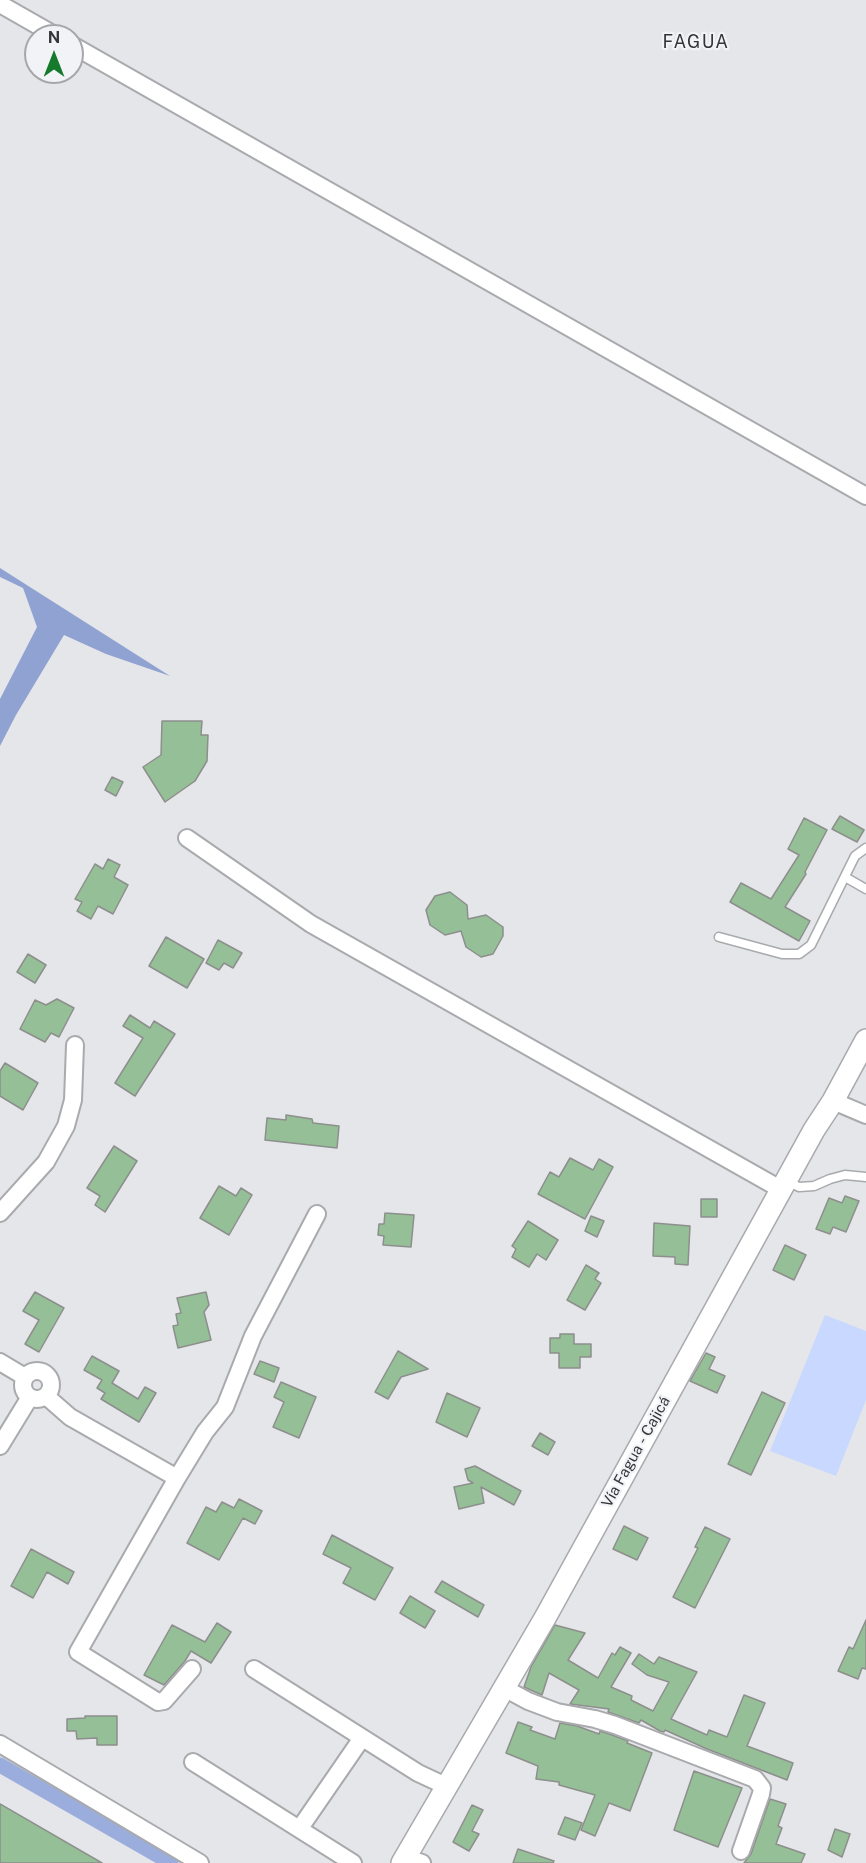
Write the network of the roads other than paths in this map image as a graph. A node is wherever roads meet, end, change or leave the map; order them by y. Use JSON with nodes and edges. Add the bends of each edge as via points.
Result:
{"nodes":[{"id":1,"x":0,"y":4,"type":"edge"},
{"id":2,"x":35,"y":24,"type":"edge"},
{"id":3,"x":84,"y":52,"type":"edge"},
{"id":4,"x":866,"y":496,"type":"edge"},
{"id":5,"x":187,"y":838,"type":"dead end"},
{"id":6,"x":866,"y":848,"type":"edge"},
{"id":7,"x":845,"y":877,"type":"junction"},
{"id":8,"x":866,"y":889,"type":"edge"},
{"id":9,"x":719,"y":936,"type":"dead end"},
{"id":10,"x":866,"y":1040,"type":"edge"},
{"id":11,"x":75,"y":1045,"type":"dead end"},
{"id":12,"x":833,"y":1101,"type":"junction"},
{"id":13,"x":866,"y":1115,"type":"edge"},
{"id":14,"x":866,"y":1177,"type":"edge"},
{"id":15,"x":784,"y":1185,"type":"junction"},
{"id":16,"x":0,"y":1213,"type":"edge"},
{"id":17,"x":316,"y":1214,"type":"dead end"},
{"id":18,"x":0,"y":1362,"type":"edge"},
{"id":19,"x":25,"y":1377,"type":"junction"},
{"id":20,"x":38,"y":1397,"type":"junction"},
{"id":21,"x":0,"y":1446,"type":"edge"},
{"id":22,"x":177,"y":1478,"type":"junction"},
{"id":23,"x":192,"y":1669,"type":"dead end"},
{"id":24,"x":254,"y":1669,"type":"dead end"},
{"id":25,"x":504,"y":1688,"type":"junction"},
{"id":26,"x":362,"y":1738,"type":"junction"},
{"id":27,"x":0,"y":1744,"type":"edge"},
{"id":28,"x":193,"y":1762,"type":"dead end"},
{"id":29,"x":446,"y":1786,"type":"junction"},
{"id":30,"x":300,"y":1828,"type":"junction"},
{"id":31,"x":741,"y":1851,"type":"dead end"},
{"id":32,"x":410,"y":1861,"type":"edge"},
{"id":33,"x":200,"y":1863,"type":"edge"},
{"id":34,"x":354,"y":1863,"type":"edge"}],
"edges":[{"from":1,"to":2,"type":"street"},
{"from":3,"to":4,"type":"street"},
{"from":5,"to":15,"type":"street","via":[[311,924]]},
{"from":6,"to":7,"type":"lane","via":[[855,856]]},
{"from":7,"to":8,"type":"lane"},
{"from":7,"to":9,"type":"lane","via":[[811,945],[799,954],[782,954]]},
{"from":10,"to":12,"type":"street","name":"Vía Fagua - Cajicá"},
{"from":11,"to":16,"type":"street","via":[[73,1100],[66,1126],[46,1162],[8,1198]]},
{"from":12,"to":13,"type":"street"},
{"from":12,"to":15,"type":"street","name":"Vía Fagua - Cajicá"},
{"from":14,"to":15,"type":"lane","via":[[845,1175],[807,1187]]},
{"from":15,"to":25,"type":"street","name":"Vía Fagua - Cajicá"},
{"from":17,"to":22,"type":"street","via":[[254,1336],[225,1407]]},
{"from":18,"to":19,"type":"street"},
{"from":19,"to":20,"type":"street","via":[[23,1388]]},
{"from":19,"to":20,"type":"street","via":[[37,1370],[47,1374],[51,1387]]},
{"from":20,"to":21,"type":"street"},
{"from":20,"to":22,"type":"street"},
{"from":22,"to":23,"type":"street","via":[[78,1652],[158,1701],[164,1701]]},
{"from":24,"to":26,"type":"street"},
{"from":25,"to":29,"type":"street","name":"Vía Fagua - Cajicá"},
{"from":25,"to":31,"type":"street","via":[[557,1712],[615,1725],[755,1779],[762,1788],[761,1794]]},
{"from":26,"to":29,"type":"street"},
{"from":26,"to":30,"type":"street"},
{"from":27,"to":33,"type":"street"},
{"from":28,"to":30,"type":"street"},
{"from":29,"to":32,"type":"street","name":"Vía Fagua - Cajicá"},
{"from":30,"to":34,"type":"street"}]}
